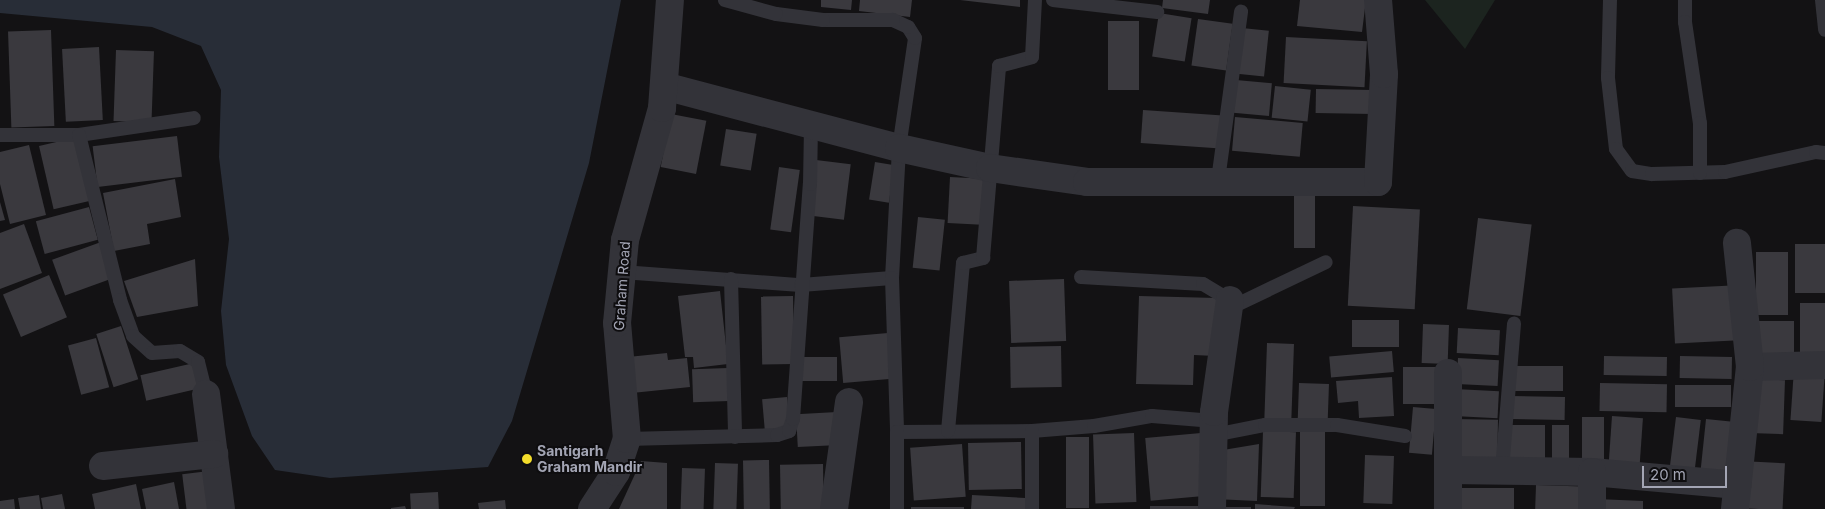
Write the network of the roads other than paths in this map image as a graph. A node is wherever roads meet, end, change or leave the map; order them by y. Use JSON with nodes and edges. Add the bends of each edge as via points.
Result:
{"nodes":[{"id":1,"x":670,"y":0,"type":"edge"},
{"id":2,"x":725,"y":0,"type":"edge"},
{"id":3,"x":1035,"y":0,"type":"edge"},
{"id":4,"x":1053,"y":0,"type":"edge"},
{"id":5,"x":1378,"y":0,"type":"edge"},
{"id":6,"x":1610,"y":0,"type":"edge"},
{"id":7,"x":1685,"y":0,"type":"edge"},
{"id":8,"x":1822,"y":0,"type":"edge"},
{"id":9,"x":1157,"y":12,"type":"dead end"},
{"id":10,"x":1241,"y":12,"type":"dead end"},
{"id":11,"x":1825,"y":30,"type":"edge"},
{"id":12,"x":664,"y":86,"type":"junction"},
{"id":13,"x":194,"y":118,"type":"dead end"},
{"id":14,"x":811,"y":126,"type":"junction"},
{"id":15,"x":0,"y":135,"type":"edge"},
{"id":16,"x":79,"y":135,"type":"junction"},
{"id":17,"x":899,"y":148,"type":"junction"},
{"id":18,"x":1825,"y":153,"type":"edge"},
{"id":19,"x":990,"y":168,"type":"junction"},
{"id":20,"x":1700,"y":173,"type":"junction"},
{"id":21,"x":1218,"y":180,"type":"junction"},
{"id":22,"x":1737,"y":243,"type":"dead end"},
{"id":23,"x":1326,"y":262,"type":"dead end"},
{"id":24,"x":622,"y":272,"type":"junction"},
{"id":25,"x":1081,"y":277,"type":"dead end"},
{"id":26,"x":892,"y":278,"type":"junction"},
{"id":27,"x":731,"y":279,"type":"junction"},
{"id":28,"x":801,"y":285,"type":"junction"},
{"id":29,"x":1230,"y":304,"type":"junction"},
{"id":30,"x":1514,"y":323,"type":"dead end"},
{"id":31,"x":1825,"y":365,"type":"edge"},
{"id":32,"x":1750,"y":367,"type":"junction"},
{"id":33,"x":1448,"y":373,"type":"dead end"},
{"id":34,"x":206,"y":394,"type":"joint"},
{"id":35,"x":849,"y":402,"type":"dead end"},
{"id":36,"x":1214,"y":428,"type":"junction"},
{"id":37,"x":948,"y":431,"type":"junction"},
{"id":38,"x":1032,"y":431,"type":"junction"},
{"id":39,"x":897,"y":432,"type":"junction"},
{"id":40,"x":735,"y":436,"type":"junction"},
{"id":41,"x":1405,"y":436,"type":"dead end"},
{"id":42,"x":627,"y":438,"type":"junction"},
{"id":43,"x":214,"y":454,"type":"junction"},
{"id":44,"x":103,"y":466,"type":"dead end"},
{"id":45,"x":1448,"y":470,"type":"junction"},
{"id":46,"x":1502,"y":470,"type":"junction"},
{"id":47,"x":1592,"y":472,"type":"junction"},
{"id":48,"x":1736,"y":497,"type":"edge"},
{"id":49,"x":221,"y":509,"type":"edge"},
{"id":50,"x":592,"y":509,"type":"edge"},
{"id":51,"x":834,"y":509,"type":"edge"},
{"id":52,"x":897,"y":509,"type":"edge"},
{"id":53,"x":1032,"y":509,"type":"edge"},
{"id":54,"x":1212,"y":509,"type":"edge"},
{"id":55,"x":1448,"y":509,"type":"edge"},
{"id":56,"x":1592,"y":509,"type":"edge"}],
"edges":[{"from":1,"to":12,"type":"street","name":"Graham Road"},
{"from":2,"to":17,"type":"lane","via":[[776,14],[823,20],[893,20],[908,26],[915,38]]},
{"from":3,"to":19,"type":"lane","via":[[1032,57],[999,66]]},
{"from":4,"to":9,"type":"lane"},
{"from":5,"to":21,"type":"street","via":[[1384,74],[1378,182]]},
{"from":6,"to":20,"type":"lane","via":[[1608,78],[1616,149],[1632,171]]},
{"from":7,"to":20,"type":"lane","via":[[1685,22],[1700,123]]},
{"from":8,"to":11,"type":"lane"},
{"from":10,"to":21,"type":"lane"},
{"from":12,"to":14,"type":"street"},
{"from":12,"to":24,"type":"street","name":"Graham Road","via":[[662,108],[625,240]]},
{"from":13,"to":16,"type":"lane"},
{"from":14,"to":17,"type":"street"},
{"from":14,"to":28,"type":"lane","via":[[810,184]]},
{"from":15,"to":16,"type":"lane"},
{"from":16,"to":34,"type":"lane","via":[[120,300],[133,336],[152,354],[180,351],[198,362]]},
{"from":17,"to":19,"type":"street"},
{"from":17,"to":26,"type":"lane"},
{"from":18,"to":20,"type":"lane","via":[[1816,152],[1725,172]]},
{"from":19,"to":21,"type":"street","via":[[1087,182]]},
{"from":19,"to":37,"type":"lane","via":[[983,258],[963,263]]},
{"from":22,"to":32,"type":"street"},
{"from":23,"to":29,"type":"lane"},
{"from":24,"to":27,"type":"lane"},
{"from":24,"to":42,"type":"street","name":"Graham Road","via":[[617,323]]},
{"from":25,"to":29,"type":"lane","via":[[1203,284]]},
{"from":26,"to":28,"type":"lane"},
{"from":26,"to":39,"type":"lane"},
{"from":27,"to":28,"type":"lane"},
{"from":27,"to":40,"type":"lane"},
{"from":28,"to":40,"type":"lane","via":[[792,426],[777,436]]},
{"from":29,"to":36,"type":"street"},
{"from":30,"to":46,"type":"lane"},
{"from":31,"to":32,"type":"street"},
{"from":32,"to":48,"type":"street"},
{"from":33,"to":45,"type":"street"},
{"from":34,"to":43,"type":"street"},
{"from":35,"to":51,"type":"street"},
{"from":36,"to":38,"type":"lane","via":[[1152,416],[1094,426]]},
{"from":36,"to":41,"type":"lane","via":[[1337,425]]},
{"from":36,"to":54,"type":"street"},
{"from":37,"to":38,"type":"lane"},
{"from":37,"to":39,"type":"lane"},
{"from":38,"to":53,"type":"lane"},
{"from":39,"to":52,"type":"lane"},
{"from":40,"to":42,"type":"lane"},
{"from":42,"to":50,"type":"street","name":"Graham Road","via":[[616,472]]},
{"from":43,"to":44,"type":"street"},
{"from":43,"to":49,"type":"street"},
{"from":45,"to":46,"type":"street"},
{"from":45,"to":55,"type":"street"},
{"from":46,"to":47,"type":"street"},
{"from":47,"to":48,"type":"street"},
{"from":47,"to":56,"type":"street"}]}
